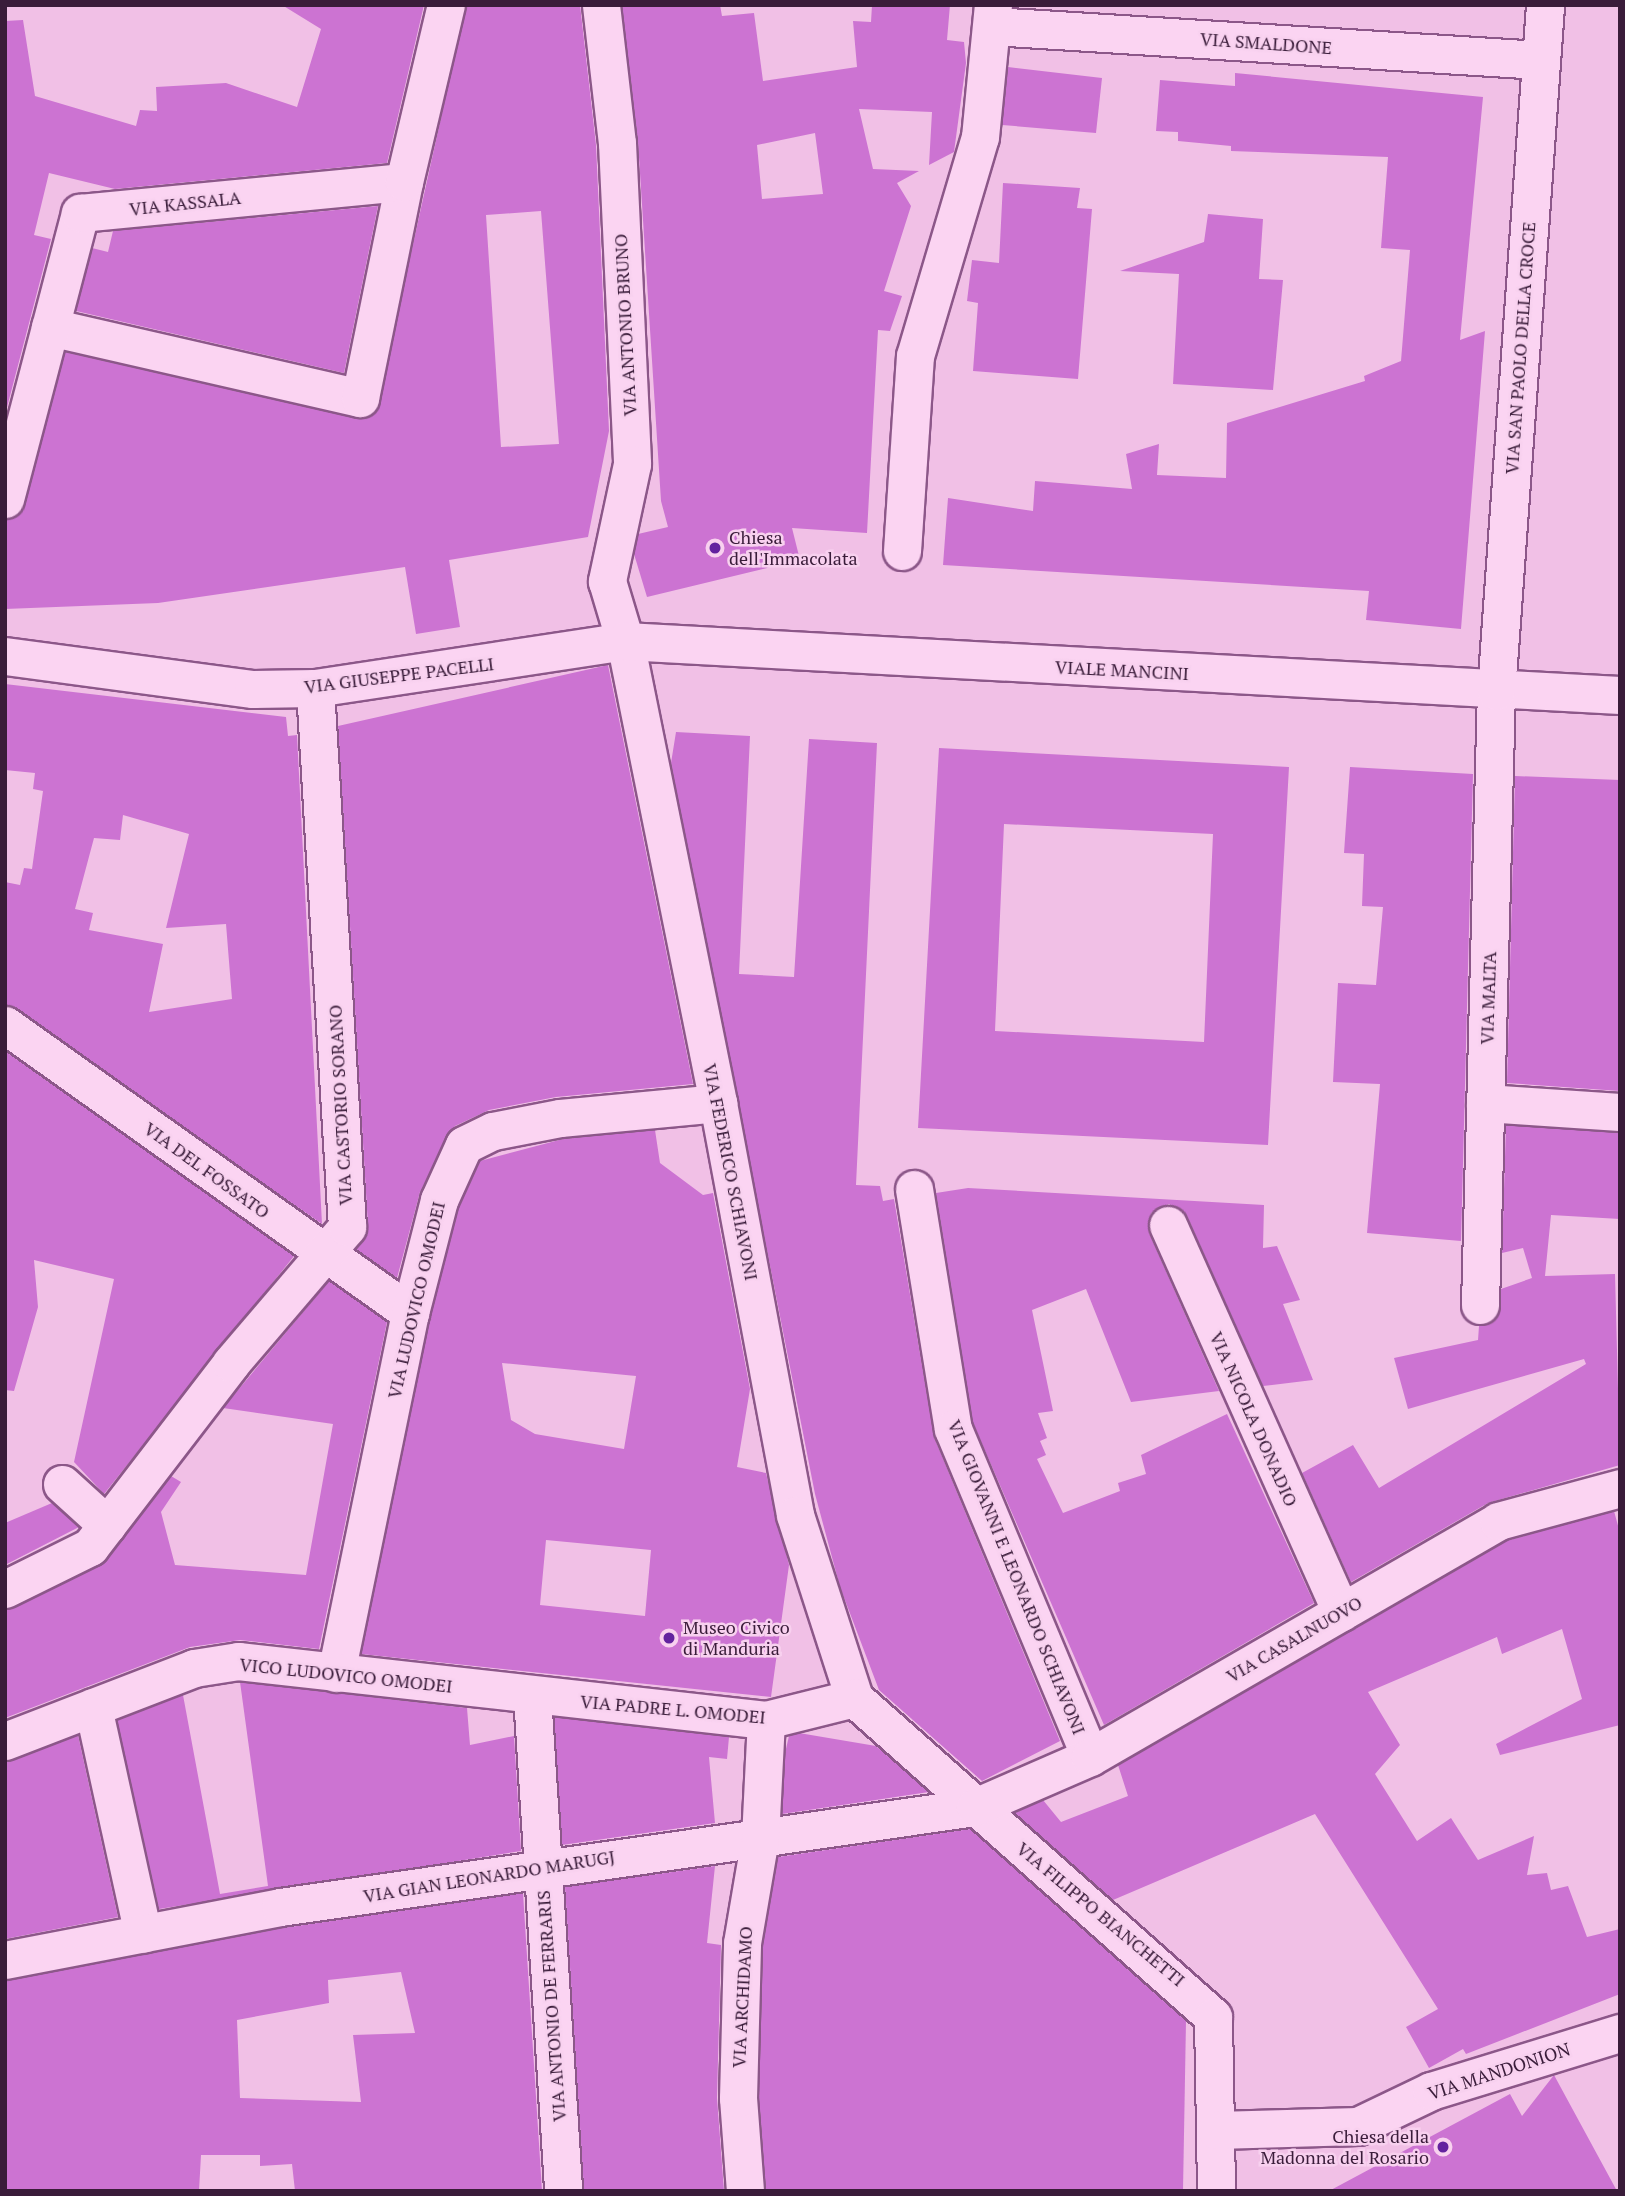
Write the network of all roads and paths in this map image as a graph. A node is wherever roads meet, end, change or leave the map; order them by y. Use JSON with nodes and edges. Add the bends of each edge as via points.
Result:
{"nodes":[{"id":1,"x":446,"y":5,"type":"edge"},
{"id":2,"x":601,"y":5,"type":"edge"},
{"id":3,"x":1545,"y":5,"type":"edge"},
{"id":4,"x":993,"y":16,"type":"edge"},
{"id":5,"x":1540,"y":60,"type":"junction"},
{"id":6,"x":404,"y":182,"type":"junction"},
{"id":7,"x":50,"y":327,"type":"junction"},
{"id":8,"x":5,"y":499,"type":"edge"},
{"id":9,"x":902,"y":551,"type":"dead end"},
{"id":10,"x":625,"y":642,"type":"junction"},
{"id":11,"x":5,"y":656,"type":"edge"},
{"id":12,"x":315,"y":688,"type":"junction"},
{"id":13,"x":1496,"y":691,"type":"junction"},
{"id":14,"x":1620,"y":695,"type":"edge"},
{"id":15,"x":5,"y":1025,"type":"edge"},
{"id":16,"x":718,"y":1102,"type":"junction"},
{"id":17,"x":1485,"y":1103,"type":"junction"},
{"id":18,"x":1620,"y":1112,"type":"edge"},
{"id":19,"x":914,"y":1189,"type":"dead end"},
{"id":20,"x":1168,"y":1225,"type":"dead end"},
{"id":21,"x":328,"y":1256,"type":"junction"},
{"id":22,"x":1480,"y":1305,"type":"dead end"},
{"id":23,"x":410,"y":1313,"type":"junction"},
{"id":24,"x":62,"y":1484,"type":"dead end"},
{"id":25,"x":1620,"y":1488,"type":"edge"},
{"id":26,"x":107,"y":1524,"type":"junction"},
{"id":27,"x":5,"y":1589,"type":"edge"},
{"id":28,"x":1341,"y":1612,"type":"junction"},
{"id":29,"x":336,"y":1673,"type":"junction"},
{"id":30,"x":532,"y":1695,"type":"junction"},
{"id":31,"x":854,"y":1698,"type":"junction"},
{"id":32,"x":93,"y":1707,"type":"junction"},
{"id":33,"x":766,"y":1720,"type":"junction"},
{"id":34,"x":5,"y":1741,"type":"edge"},
{"id":35,"x":1090,"y":1757,"type":"junction"},
{"id":36,"x":975,"y":1807,"type":"junction"},
{"id":37,"x":760,"y":1838,"type":"junction"},
{"id":38,"x":541,"y":1867,"type":"junction"},
{"id":39,"x":143,"y":1934,"type":"junction"},
{"id":40,"x":5,"y":1960,"type":"edge"},
{"id":41,"x":1620,"y":2033,"type":"edge"},
{"id":42,"x":1216,"y":2130,"type":"junction"},
{"id":43,"x":564,"y":2191,"type":"edge"},
{"id":44,"x":744,"y":2191,"type":"edge"},
{"id":45,"x":1216,"y":2191,"type":"edge"}],
"edges":[{"from":1,"to":6,"type":"street"},
{"from":2,"to":10,"type":"street","name":"VIA ANTONIO BRUNO","via":[[617,143],[632,464],[607,581]]},
{"from":3,"to":5,"type":"street","name":"VIA SAN PAOLO DELLA CROCE"},
{"from":4,"to":5,"type":"street","name":"VIA SMALDONE"},
{"from":4,"to":9,"type":"street","via":[[980,136],[915,356]]},
{"from":5,"to":13,"type":"street","name":"VIA SAN PAOLO DELLA CROCE"},
{"from":6,"to":7,"type":"street","name":"VIA KASSALA","via":[[80,213]]},
{"from":6,"to":7,"type":"street","via":[[360,398]]},
{"from":7,"to":8,"type":"street","name":"VIA KASSALA"},
{"from":10,"to":12,"type":"street","name":"VIA GIUSEPPE PACELLI"},
{"from":10,"to":13,"type":"street","name":"VIALE MANCINI"},
{"from":10,"to":16,"type":"street","name":"VIA FEDERICO SCHIAVONI"},
{"from":11,"to":12,"type":"street","name":"VIA GIUSEPPE PACELLI","via":[[253,689]]},
{"from":12,"to":21,"type":"street","name":"VIA CASTORIO SORANO","via":[[347,1227]]},
{"from":13,"to":14,"type":"street","name":"VIALE MANCINI"},
{"from":13,"to":17,"type":"street","name":"VIA MALTA"},
{"from":15,"to":21,"type":"street","name":"VIA DEL FOSSATO"},
{"from":16,"to":23,"type":"street","name":"VIA LUDOVICO OMODEI","via":[[560,1118],[494,1131],[464,1145],[439,1200]]},
{"from":16,"to":31,"type":"street","name":"VIA FEDERICO SCHIAVONI","via":[[795,1514]]},
{"from":17,"to":18,"type":"street"},
{"from":17,"to":22,"type":"street","name":"VIA MALTA"},
{"from":19,"to":35,"type":"street","name":"VIA GIOVANNI E LEONARDO SCHIAVONI","via":[[953,1429]]},
{"from":20,"to":28,"type":"street","name":"VIA NICOLA DONADIO"},
{"from":21,"to":23,"type":"street","name":"VIA DEL FOSSATO"},
{"from":21,"to":26,"type":"street","name":"VIA CASTORIO SORANO","via":[[230,1363]]},
{"from":23,"to":29,"type":"street","name":"VIA LUDOVICO OMODEI"},
{"from":24,"to":26,"type":"street"},
{"from":25,"to":28,"type":"street","name":"VIA CASALNUOVO","via":[[1498,1521]]},
{"from":26,"to":27,"type":"street","name":"VIA CASTORIO SORANO","via":[[90,1547]]},
{"from":28,"to":35,"type":"street","name":"VIA CASALNUOVO"},
{"from":29,"to":30,"type":"street","name":"VICO LUDOVICO OMODEI"},
{"from":29,"to":32,"type":"street","name":"VICO LUDOVICO OMODEI","via":[[238,1661],[194,1668]]},
{"from":30,"to":33,"type":"street","name":"VIA PADRE L. OMODEI"},
{"from":30,"to":38,"type":"street","name":"VIA ANTONIO DE FERRARIS"},
{"from":31,"to":33,"type":"street","name":"VIA PADRE L. OMODEI"},
{"from":31,"to":36,"type":"street","name":"VIA FILIPPO BIANCHETTI"},
{"from":32,"to":34,"type":"street","name":"VICO LUDOVICO OMODEI"},
{"from":32,"to":39,"type":"street"},
{"from":33,"to":37,"type":"street","name":"VIA ARCHIDAMO"},
{"from":35,"to":36,"type":"street","name":"VIA CASALNUOVO"},
{"from":36,"to":37,"type":"street","name":"VIA GIAN LEONARDO MARUGJ"},
{"from":36,"to":42,"type":"street","name":"VIA FILIPPO BIANCHETTI","via":[[1196,1995],[1213,2017]]},
{"from":37,"to":38,"type":"street","name":"VIA GIAN LEONARDO MARUGJ"},
{"from":37,"to":44,"type":"street","name":"VIA ARCHIDAMO","via":[[742,1943],[738,2098]]},
{"from":38,"to":39,"type":"street","name":"VIA GIAN LEONARDO MARUGJ"},
{"from":38,"to":43,"type":"street","name":"VIA ANTONIO DE FERRARIS"},
{"from":39,"to":40,"type":"street","name":"VIA GIAN LEONARDO MARUGJ"},
{"from":41,"to":42,"type":"street","name":"VIA MANDONION","via":[[1431,2091],[1358,2126]]},
{"from":42,"to":45,"type":"street","name":"VIA FILIPPO BIANCHETTI"}]}
